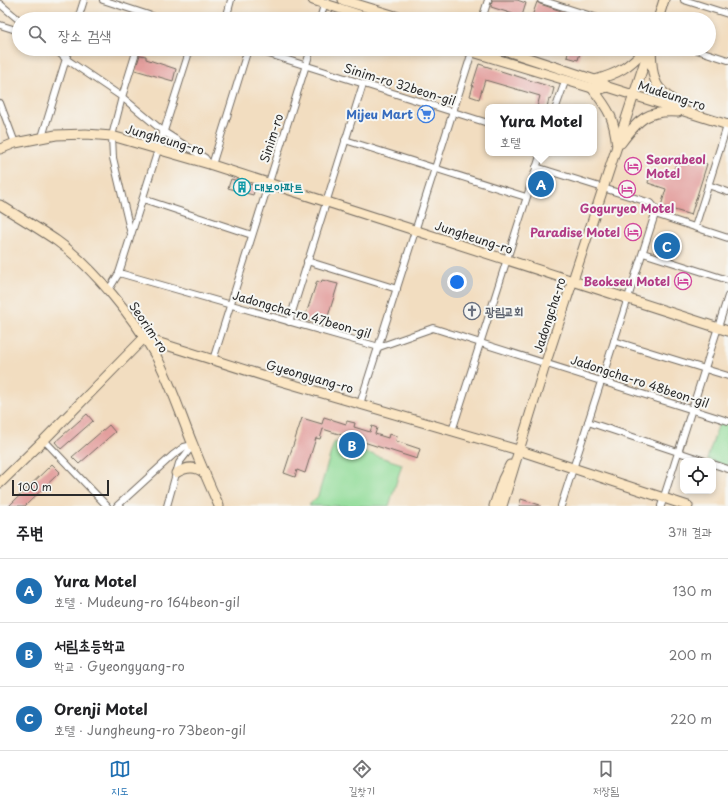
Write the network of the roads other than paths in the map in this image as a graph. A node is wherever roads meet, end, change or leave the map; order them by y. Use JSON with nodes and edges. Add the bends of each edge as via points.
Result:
{"nodes":[{"id":1,"x":84,"y":0,"type":"edge"},
{"id":2,"x":103,"y":0,"type":"edge"},
{"id":3,"x":231,"y":0,"type":"edge"},
{"id":4,"x":313,"y":0,"type":"edge"},
{"id":5,"x":343,"y":0,"type":"edge"},
{"id":6,"x":488,"y":0,"type":"edge"},
{"id":7,"x":541,"y":0,"type":"edge"},
{"id":8,"x":664,"y":0,"type":"edge"},
{"id":9,"x":684,"y":0,"type":"edge"},
{"id":10,"x":325,"y":2,"type":"edge"},
{"id":11,"x":0,"y":4,"type":"edge"},
{"id":12,"x":80,"y":12,"type":"edge"},
{"id":13,"x":134,"y":12,"type":"edge"},
{"id":14,"x":228,"y":12,"type":"edge"},
{"id":15,"x":322,"y":12,"type":"edge"},
{"id":16,"x":353,"y":12,"type":"edge"},
{"id":17,"x":382,"y":12,"type":"edge"},
{"id":18,"x":484,"y":12,"type":"edge"},
{"id":19,"x":578,"y":12,"type":"edge"},
{"id":20,"x":660,"y":12,"type":"edge"},
{"id":21,"x":12,"y":14,"type":"edge"},
{"id":22,"x":728,"y":14,"type":"edge"},
{"id":23,"x":0,"y":25,"type":"edge"},
{"id":24,"x":12,"y":29,"type":"edge"},
{"id":25,"x":63,"y":56,"type":"edge"},
{"id":26,"x":67,"y":56,"type":"edge"},
{"id":27,"x":135,"y":56,"type":"edge"},
{"id":28,"x":188,"y":56,"type":"edge"},
{"id":29,"x":246,"y":56,"type":"edge"},
{"id":30,"x":275,"y":56,"type":"edge"},
{"id":31,"x":309,"y":56,"type":"edge"},
{"id":32,"x":471,"y":56,"type":"edge"},
{"id":33,"x":486,"y":56,"type":"edge"},
{"id":34,"x":519,"y":56,"type":"edge"},
{"id":35,"x":639,"y":56,"type":"edge"},
{"id":36,"x":648,"y":56,"type":"edge"},
{"id":37,"x":651,"y":56,"type":"edge"},
{"id":38,"x":716,"y":56,"type":"edge"},
{"id":39,"x":66,"y":59,"type":"junction"},
{"id":40,"x":728,"y":60,"type":"edge"},
{"id":41,"x":306,"y":66,"type":"junction"},
{"id":42,"x":566,"y":79,"type":"junction"},
{"id":43,"x":363,"y":84,"type":"junction"},
{"id":44,"x":593,"y":84,"type":"junction"},
{"id":45,"x":635,"y":95,"type":"junction"},
{"id":46,"x":122,"y":96,"type":"junction"},
{"id":47,"x":0,"y":103,"type":"edge"},
{"id":48,"x":557,"y":104,"type":"edge"},
{"id":49,"x":453,"y":112,"type":"junction"},
{"id":50,"x":691,"y":114,"type":"junction"},
{"id":51,"x":485,"y":122,"type":"edge"},
{"id":52,"x":728,"y":125,"type":"edge"},
{"id":53,"x":164,"y":132,"type":"junction"},
{"id":54,"x":112,"y":136,"type":"junction"},
{"id":55,"x":42,"y":137,"type":"junction"},
{"id":56,"x":345,"y":140,"type":"junction"},
{"id":57,"x":15,"y":143,"type":"junction"},
{"id":58,"x":617,"y":148,"type":"junction"},
{"id":59,"x":0,"y":149,"type":"edge"},
{"id":60,"x":158,"y":150,"type":"junction"},
{"id":61,"x":540,"y":156,"type":"edge"},
{"id":62,"x":210,"y":164,"type":"junction"},
{"id":63,"x":536,"y":167,"type":"junction"},
{"id":64,"x":435,"y":168,"type":"junction"},
{"id":65,"x":268,"y":183,"type":"junction"},
{"id":66,"x":708,"y":185,"type":"junction"},
{"id":67,"x":604,"y":188,"type":"junction"},
{"id":68,"x":728,"y":192,"type":"edge"},
{"id":69,"x":526,"y":197,"type":"junction"},
{"id":70,"x":142,"y":199,"type":"junction"},
{"id":71,"x":326,"y":202,"type":"junction"},
{"id":72,"x":0,"y":205,"type":"edge"},
{"id":73,"x":656,"y":214,"type":"junction"},
{"id":74,"x":695,"y":227,"type":"junction"},
{"id":75,"x":415,"y":230,"type":"junction"},
{"id":76,"x":132,"y":234,"type":"junction"},
{"id":77,"x":252,"y":235,"type":"junction"},
{"id":78,"x":728,"y":238,"type":"edge"},
{"id":79,"x":643,"y":253,"type":"junction"},
{"id":80,"x":506,"y":260,"type":"junction"},
{"id":81,"x":307,"y":262,"type":"junction"},
{"id":82,"x":119,"y":273,"type":"junction"},
{"id":83,"x":728,"y":280,"type":"edge"},
{"id":84,"x":573,"y":281,"type":"junction"},
{"id":85,"x":397,"y":289,"type":"junction"},
{"id":86,"x":108,"y":291,"type":"junction"},
{"id":87,"x":728,"y":296,"type":"edge"},
{"id":88,"x":628,"y":299,"type":"junction"},
{"id":89,"x":231,"y":305,"type":"junction"},
{"id":90,"x":289,"y":322,"type":"junction"},
{"id":91,"x":718,"y":328,"type":"junction"},
{"id":92,"x":728,"y":331,"type":"edge"},
{"id":93,"x":144,"y":338,"type":"junction"},
{"id":94,"x":614,"y":341,"type":"junction"},
{"id":95,"x":481,"y":342,"type":"junction"},
{"id":96,"x":378,"y":347,"type":"junction"},
{"id":97,"x":213,"y":360,"type":"junction"},
{"id":98,"x":546,"y":362,"type":"junction"},
{"id":99,"x":704,"y":369,"type":"junction"},
{"id":100,"x":728,"y":376,"type":"edge"},
{"id":101,"x":602,"y":380,"type":"junction"},
{"id":102,"x":360,"y":404,"type":"junction"},
{"id":103,"x":692,"y":409,"type":"junction"},
{"id":104,"x":728,"y":421,"type":"edge"},
{"id":105,"x":588,"y":422,"type":"junction"},
{"id":106,"x":452,"y":431,"type":"junction"},
{"id":107,"x":44,"y":440,"type":"junction"},
{"id":108,"x":193,"y":445,"type":"junction"},
{"id":109,"x":518,"y":450,"type":"junction"},
{"id":110,"x":678,"y":452,"type":"junction"},
{"id":111,"x":696,"y":458,"type":"edge"},
{"id":112,"x":716,"y":465,"type":"edge"},
{"id":113,"x":573,"y":469,"type":"junction"},
{"id":114,"x":728,"y":469,"type":"edge"},
{"id":115,"x":176,"y":473,"type":"junction"},
{"id":116,"x":206,"y":475,"type":"junction"},
{"id":117,"x":0,"y":482,"type":"edge"},
{"id":118,"x":662,"y":502,"type":"edge"},
{"id":119,"x":107,"y":506,"type":"edge"},
{"id":120,"x":117,"y":506,"type":"edge"},
{"id":121,"x":167,"y":506,"type":"edge"},
{"id":122,"x":219,"y":506,"type":"edge"},
{"id":123,"x":494,"y":506,"type":"edge"},
{"id":124,"x":502,"y":506,"type":"edge"},
{"id":125,"x":561,"y":506,"type":"edge"},
{"id":126,"x":688,"y":506,"type":"edge"}],
"edges":[{"from":1,"to":12,"type":"street"},
{"from":2,"to":13,"type":"street"},
{"from":3,"to":14,"type":"street"},
{"from":4,"to":10,"type":"street"},
{"from":5,"to":17,"type":"street"},
{"from":6,"to":18,"type":"street"},
{"from":7,"to":19,"type":"street"},
{"from":8,"to":20,"type":"street"},
{"from":9,"to":22,"type":"street"},
{"from":10,"to":15,"type":"street"},
{"from":10,"to":16,"type":"street"},
{"from":11,"to":21,"type":"street"},
{"from":23,"to":24,"type":"street"},
{"from":25,"to":39,"type":"street"},
{"from":26,"to":39,"type":"street"},
{"from":27,"to":46,"type":"street"},
{"from":28,"to":53,"type":"street"},
{"from":29,"to":62,"type":"street","name":"Jungheung-ro"},
{"from":30,"to":41,"type":"street","name":"Sinim-ro 32beon-gil"},
{"from":31,"to":41,"type":"street","name":"Sinim-ro"},
{"from":32,"to":49,"type":"street"},
{"from":33,"to":42,"type":"street","name":"Mudeung-ro"},
{"from":34,"to":44,"type":"street","name":"Mudeung-ro"},
{"from":35,"to":44,"type":"street","via":[[630,65]]},
{"from":36,"to":45,"type":"street","name":"Jadongcha-ro"},
{"from":37,"to":50,"type":"street","via":[[658,87],[664,95]]},
{"from":38,"to":40,"type":"street"},
{"from":39,"to":46,"type":"street"},
{"from":39,"to":55,"type":"street"},
{"from":41,"to":43,"type":"street","name":"Sinim-ro 32beon-gil"},
{"from":41,"to":65,"type":"street","name":"Sinim-ro"},
{"from":42,"to":44,"type":"street","name":"Mudeung-ro"},
{"from":42,"to":48,"type":"street"},
{"from":43,"to":49,"type":"street","name":"Sinim-ro 32beon-gil"},
{"from":43,"to":56,"type":"street"},
{"from":44,"to":45,"type":"street","name":"Mudeung-ro","via":[[602,82],[608,87]]},
{"from":44,"to":58,"type":"street","via":[[610,113]]},
{"from":45,"to":50,"type":"street","name":"Mudeung-ro"},
{"from":45,"to":58,"type":"street","name":"Jadongcha-ro"},
{"from":46,"to":53,"type":"street"},
{"from":46,"to":54,"type":"street"},
{"from":47,"to":57,"type":"street"},
{"from":49,"to":51,"type":"street","name":"Sinim-ro 32beon-gil"},
{"from":49,"to":64,"type":"street"},
{"from":50,"to":52,"type":"street","name":"Mudeung-ro"},
{"from":50,"to":58,"type":"street","via":[[670,112],[646,116],[636,124]]},
{"from":52,"to":66,"type":"street"},
{"from":53,"to":60,"type":"street"},
{"from":53,"to":62,"type":"street","via":[[205,158]]},
{"from":54,"to":55,"type":"street","name":"Jungheung-ro","via":[[73,134]]},
{"from":54,"to":60,"type":"street","name":"Jungheung-ro"},
{"from":54,"to":76,"type":"street","name":"Jungheung-ro","via":[[113,158]]},
{"from":55,"to":57,"type":"street","name":"Jungheung-ro"},
{"from":56,"to":64,"type":"street"},
{"from":56,"to":71,"type":"street"},
{"from":57,"to":59,"type":"street","name":"Jungheung-ro"},
{"from":58,"to":67,"type":"street","name":"Jadongcha-ro"},
{"from":60,"to":62,"type":"street","name":"Jungheung-ro"},
{"from":60,"to":70,"type":"street"},
{"from":61,"to":63,"type":"street"},
{"from":62,"to":65,"type":"street","name":"Jungheung-ro"},
{"from":63,"to":67,"type":"street"},
{"from":63,"to":69,"type":"street"},
{"from":64,"to":69,"type":"street"},
{"from":64,"to":75,"type":"street"},
{"from":65,"to":71,"type":"street","name":"Jungheung-ro"},
{"from":65,"to":77,"type":"street","name":"Sinim-ro"},
{"from":66,"to":68,"type":"street"},
{"from":66,"to":74,"type":"street"},
{"from":67,"to":73,"type":"street","via":[[651,203],[656,209]]},
{"from":67,"to":84,"type":"street","name":"Jadongcha-ro"},
{"from":69,"to":80,"type":"street"},
{"from":70,"to":76,"type":"street"},
{"from":70,"to":77,"type":"street"},
{"from":71,"to":75,"type":"street","name":"Jungheung-ro"},
{"from":71,"to":81,"type":"street"},
{"from":72,"to":86,"type":"street","name":"Seorim-ro","via":[[57,241],[81,261]]},
{"from":73,"to":74,"type":"street"},
{"from":73,"to":79,"type":"street"},
{"from":74,"to":78,"type":"street"},
{"from":75,"to":80,"type":"street","name":"Jungheung-ro"},
{"from":75,"to":85,"type":"street"},
{"from":76,"to":82,"type":"street"},
{"from":77,"to":89,"type":"street","name":"Sinim-ro"},
{"from":79,"to":83,"type":"street"},
{"from":79,"to":88,"type":"street"},
{"from":80,"to":84,"type":"street","name":"Jungheung-ro"},
{"from":80,"to":95,"type":"street"},
{"from":81,"to":85,"type":"street"},
{"from":81,"to":90,"type":"street"},
{"from":82,"to":86,"type":"street"},
{"from":82,"to":89,"type":"street","name":"Jadongcha-ro 47beon-gil"},
{"from":84,"to":88,"type":"street","name":"Jungheung-ro"},
{"from":84,"to":98,"type":"street","name":"Jadongcha-ro"},
{"from":85,"to":96,"type":"street"},
{"from":86,"to":93,"type":"street","name":"Seorim-ro"},
{"from":87,"to":91,"type":"street"},
{"from":88,"to":91,"type":"street","name":"Jungheung-ro"},
{"from":88,"to":94,"type":"street"},
{"from":89,"to":90,"type":"street","name":"Jadongcha-ro 47beon-gil"},
{"from":89,"to":97,"type":"street","name":"Sinim-ro"},
{"from":90,"to":96,"type":"street","name":"Jadongcha-ro 47beon-gil"},
{"from":91,"to":92,"type":"street","name":"Jungheung-ro"},
{"from":91,"to":99,"type":"street"},
{"from":93,"to":97,"type":"street","name":"Gyeongyang-ro"},
{"from":93,"to":107,"type":"street"},
{"from":93,"to":108,"type":"street","name":"Seorim-ro","via":[[174,394]]},
{"from":94,"to":99,"type":"street"},
{"from":94,"to":101,"type":"street"},
{"from":95,"to":96,"type":"street","name":"Jadongcha-ro 47beon-gil","via":[[433,328]]},
{"from":95,"to":98,"type":"street","name":"Jadongcha-ro 47beon-gil"},
{"from":95,"to":106,"type":"street"},
{"from":96,"to":102,"type":"street"},
{"from":97,"to":102,"type":"street","name":"Gyeongyang-ro"},
{"from":98,"to":101,"type":"street","name":"Jadongcha-ro 48beon-gil"},
{"from":98,"to":109,"type":"street","name":"Jadongcha-ro"},
{"from":99,"to":100,"type":"street"},
{"from":99,"to":103,"type":"street"},
{"from":101,"to":103,"type":"street","name":"Jadongcha-ro 48beon-gil"},
{"from":101,"to":105,"type":"street"},
{"from":102,"to":106,"type":"street","name":"Gyeongyang-ro"},
{"from":103,"to":104,"type":"street","name":"Jadongcha-ro 48beon-gil"},
{"from":103,"to":110,"type":"street"},
{"from":105,"to":110,"type":"street"},
{"from":105,"to":113,"type":"street"},
{"from":106,"to":109,"type":"street","name":"Gyeongyang-ro"},
{"from":107,"to":117,"type":"street"},
{"from":107,"to":119,"type":"street"},
{"from":108,"to":115,"type":"street","via":[[181,459]]},
{"from":108,"to":116,"type":"street","name":"Seorim-ro"},
{"from":108,"to":120,"type":"street","via":[[184,447],[173,455]]},
{"from":109,"to":113,"type":"street","name":"Gyeongyang-ro"},
{"from":109,"to":123,"type":"street","name":"Jadongcha-ro","via":[[503,478]]},
{"from":109,"to":124,"type":"street","name":"Jadongcha-ro"},
{"from":110,"to":111,"type":"street"},
{"from":110,"to":118,"type":"street"},
{"from":112,"to":114,"type":"street"},
{"from":113,"to":118,"type":"street","name":"Gyeongyang-ro"},
{"from":113,"to":125,"type":"street"},
{"from":115,"to":116,"type":"street","via":[[190,467]]},
{"from":115,"to":121,"type":"street"},
{"from":116,"to":122,"type":"street","name":"Seorim-ro"},
{"from":118,"to":126,"type":"street","name":"Gyeongyang-ro"}]}
